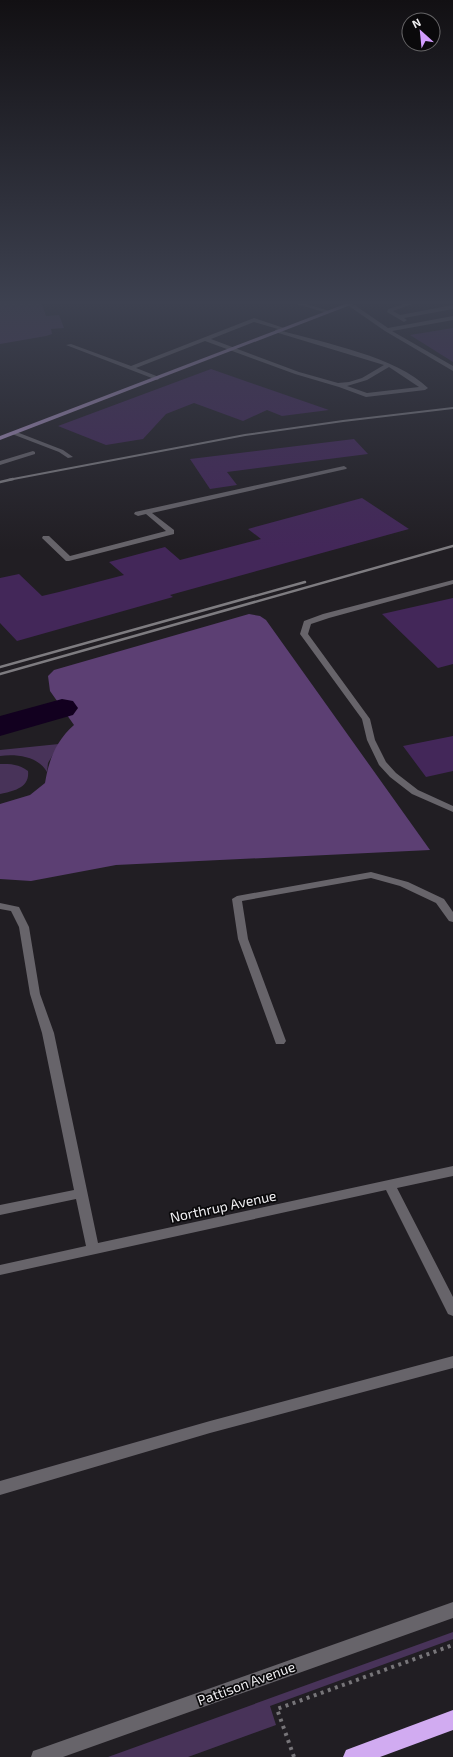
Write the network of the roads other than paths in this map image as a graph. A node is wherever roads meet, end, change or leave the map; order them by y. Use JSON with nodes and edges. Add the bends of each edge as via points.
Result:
{"nodes":[{"id":1,"x":135,"y":386,"type":"edge"},
{"id":2,"x":342,"y":386,"type":"edge"},
{"id":3,"x":422,"y":386,"type":"edge"},
{"id":4,"x":14,"y":433,"type":"junction"},
{"id":5,"x":0,"y":438,"type":"edge"},
{"id":6,"x":33,"y":453,"type":"dead end"},
{"id":7,"x":70,"y":457,"type":"dead end"},
{"id":8,"x":0,"y":463,"type":"edge"},
{"id":9,"x":344,"y":468,"type":"dead end"},
{"id":10,"x":147,"y":512,"type":"junction"},
{"id":11,"x":138,"y":514,"type":"dead end"},
{"id":12,"x":46,"y":538,"type":"dead end"},
{"id":13,"x":453,"y":582,"type":"edge"},
{"id":14,"x":453,"y":809,"type":"edge"},
{"id":15,"x":0,"y":906,"type":"edge"},
{"id":16,"x":453,"y":919,"type":"edge"},
{"id":17,"x":280,"y":1041,"type":"dead end"},
{"id":18,"x":453,"y":1171,"type":"edge"},
{"id":19,"x":389,"y":1185,"type":"junction"},
{"id":20,"x":82,"y":1193,"type":"junction"},
{"id":21,"x":0,"y":1210,"type":"edge"},
{"id":22,"x":93,"y":1250,"type":"junction"},
{"id":23,"x":0,"y":1270,"type":"edge"},
{"id":24,"x":453,"y":1310,"type":"edge"},
{"id":25,"x":453,"y":1362,"type":"edge"},
{"id":26,"x":0,"y":1488,"type":"edge"},
{"id":27,"x":453,"y":1610,"type":"edge"},
{"id":28,"x":453,"y":1720,"type":"edge"},
{"id":29,"x":39,"y":1757,"type":"edge"},
{"id":30,"x":353,"y":1757,"type":"edge"}],
"edges":[{"from":1,"to":4,"type":"main road"},
{"from":2,"to":3,"type":"street","via":[[366,394],[425,388]]},
{"from":4,"to":5,"type":"main road"},
{"from":4,"to":7,"type":"street"},
{"from":6,"to":8,"type":"street"},
{"from":9,"to":10,"type":"street"},
{"from":10,"to":11,"type":"street"},
{"from":10,"to":12,"type":"street","via":[[171,532],[69,559]]},
{"from":13,"to":14,"type":"street","via":[[326,616],[307,623],[304,634],[366,719],[371,740],[382,763],[415,792]]},
{"from":15,"to":20,"type":"street","via":[[15,909],[24,927],[35,994],[48,1032]]},
{"from":16,"to":17,"type":"street","via":[[440,902],[404,884],[371,876],[237,899],[243,939]]},
{"from":18,"to":19,"type":"street","name":"Northrup Avenue"},
{"from":19,"to":22,"type":"street","name":"Northrup Avenue"},
{"from":19,"to":24,"type":"street"},
{"from":20,"to":21,"type":"street"},
{"from":20,"to":22,"type":"street"},
{"from":22,"to":23,"type":"street","name":"Northrup Avenue"},
{"from":25,"to":26,"type":"street","via":[[210,1427]]},
{"from":27,"to":29,"type":"street","name":"Pattison Avenue"},
{"from":28,"to":30,"type":"highway"}]}
